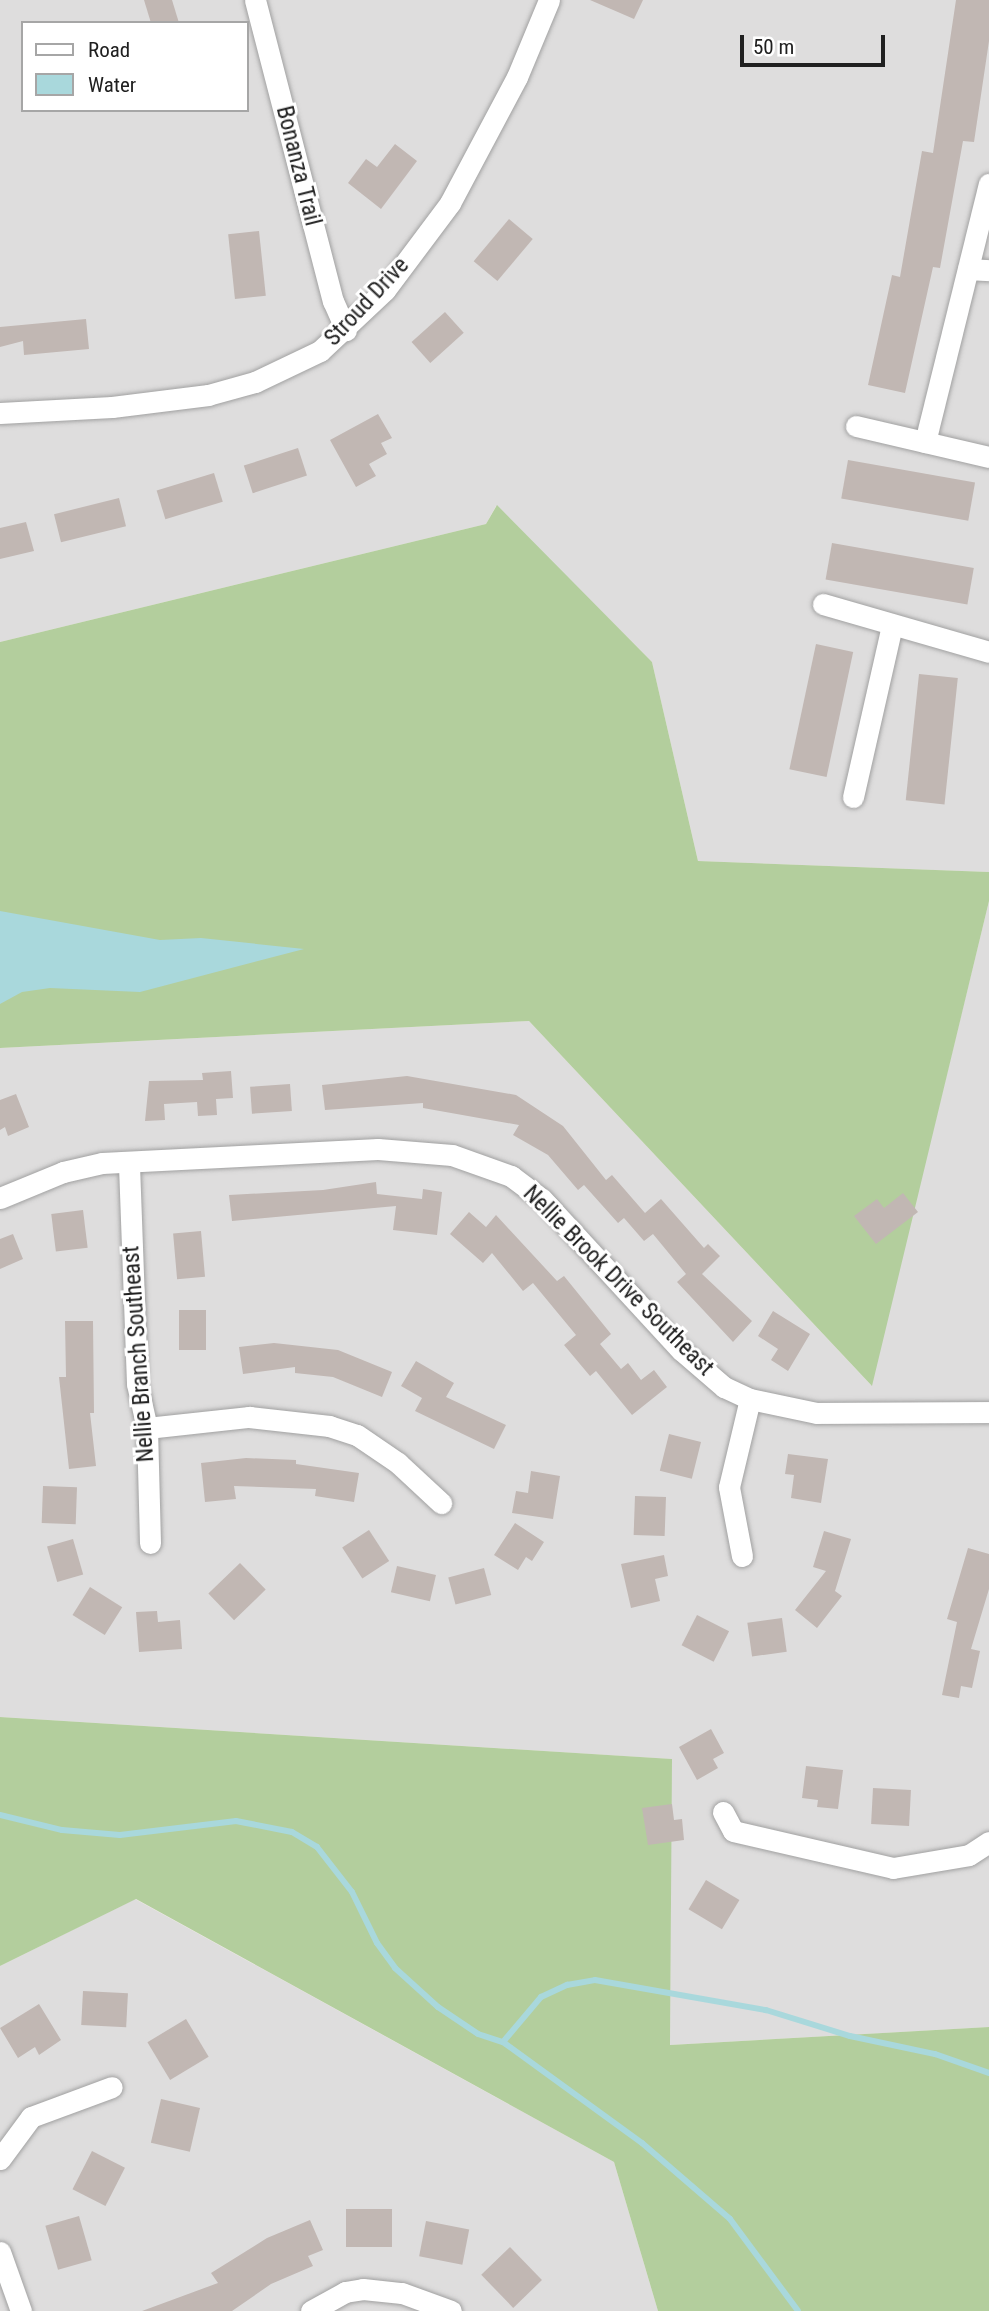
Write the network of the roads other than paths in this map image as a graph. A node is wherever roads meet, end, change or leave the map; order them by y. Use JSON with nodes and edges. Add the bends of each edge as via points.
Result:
{"nodes":[{"id":1,"x":255,"y":0,"type":"edge"},
{"id":2,"x":549,"y":0,"type":"edge"},
{"id":3,"x":989,"y":184,"type":"edge"},
{"id":4,"x":978,"y":270,"type":"edge"},
{"id":5,"x":346,"y":330,"type":"junction"},
{"id":6,"x":0,"y":413,"type":"edge"},
{"id":7,"x":856,"y":426,"type":"dead end"},
{"id":8,"x":925,"y":442,"type":"junction"},
{"id":9,"x":989,"y":457,"type":"edge"},
{"id":10,"x":823,"y":604,"type":"dead end"},
{"id":11,"x":892,"y":625,"type":"junction"},
{"id":12,"x":989,"y":652,"type":"edge"},
{"id":13,"x":853,"y":797,"type":"dead end"},
{"id":14,"x":129,"y":1165,"type":"junction"},
{"id":15,"x":0,"y":1198,"type":"edge"},
{"id":16,"x":751,"y":1399,"type":"junction"},
{"id":17,"x":989,"y":1412,"type":"edge"},
{"id":18,"x":147,"y":1428,"type":"junction"},
{"id":19,"x":441,"y":1503,"type":"dead end"},
{"id":20,"x":150,"y":1543,"type":"dead end"},
{"id":21,"x":742,"y":1556,"type":"dead end"},
{"id":22,"x":723,"y":1812,"type":"dead end"},
{"id":23,"x":989,"y":1842,"type":"edge"},
{"id":24,"x":111,"y":2087,"type":"dead end"},
{"id":25,"x":0,"y":2159,"type":"edge"},
{"id":26,"x":0,"y":2252,"type":"edge"},
{"id":27,"x":21,"y":2311,"type":"edge"},
{"id":28,"x":311,"y":2311,"type":"edge"},
{"id":29,"x":451,"y":2311,"type":"edge"}],
"edges":[{"from":1,"to":5,"type":"street","name":"Bonanza Trail","via":[[330,289]]},
{"from":2,"to":5,"type":"street","name":"Stroud Drive","via":[[517,77],[450,204],[385,289]]},
{"from":3,"to":4,"type":"street"},
{"from":4,"to":8,"type":"street"},
{"from":5,"to":6,"type":"street","name":"Stroud Drive","via":[[320,351],[290,366],[208,395],[112,407]]},
{"from":7,"to":8,"type":"street"},
{"from":8,"to":9,"type":"street"},
{"from":10,"to":11,"type":"street"},
{"from":11,"to":12,"type":"street"},
{"from":11,"to":13,"type":"street"},
{"from":14,"to":15,"type":"street","name":"Nellie Brook Drive Southeast","via":[[102,1163],[63,1172]]},
{"from":14,"to":16,"type":"street","name":"Nellie Brook Drive Southeast","via":[[378,1149],[452,1155],[486,1166],[511,1176],[542,1199],[681,1350],[724,1387]]},
{"from":14,"to":18,"type":"street","name":"Nellie Branch Southeast","via":[[137,1384]]},
{"from":16,"to":17,"type":"street","name":"Nellie Brook Drive Southeast","via":[[817,1413]]},
{"from":16,"to":21,"type":"street","via":[[729,1487]]},
{"from":18,"to":19,"type":"street","via":[[249,1417],[329,1426],[357,1435],[398,1463]]},
{"from":18,"to":20,"type":"street","name":"Nellie Branch Southeast"},
{"from":22,"to":23,"type":"street","via":[[733,1831],[892,1868],[969,1855]]},
{"from":24,"to":25,"type":"street","via":[[31,2118]]},
{"from":26,"to":27,"type":"street"},
{"from":28,"to":29,"type":"street","via":[[345,2292],[363,2289],[402,2293]]}]}
